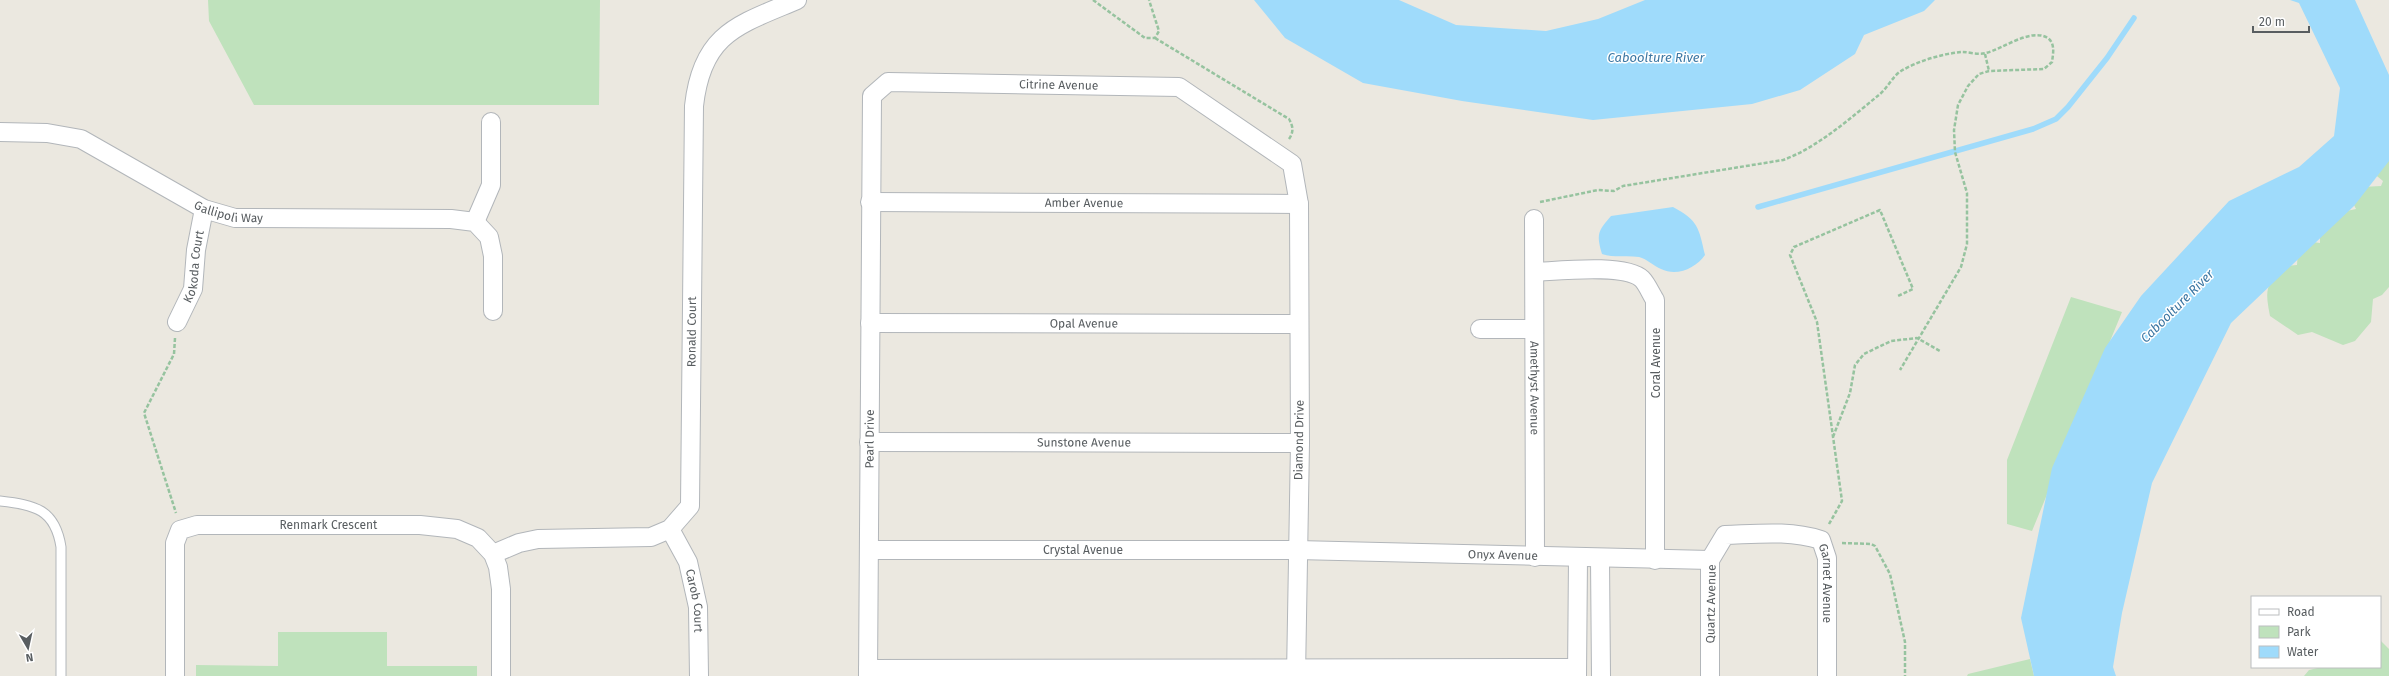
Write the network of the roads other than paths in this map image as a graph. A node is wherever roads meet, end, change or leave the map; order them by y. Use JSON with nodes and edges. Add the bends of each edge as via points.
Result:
{"nodes":[{"id":1,"x":797,"y":0,"type":"edge"},
{"id":2,"x":491,"y":122,"type":"dead end"},
{"id":3,"x":0,"y":132,"type":"edge"},
{"id":4,"x":870,"y":202,"type":"junction"},
{"id":5,"x":1299,"y":204,"type":"junction"},
{"id":6,"x":204,"y":209,"type":"junction"},
{"id":7,"x":1534,"y":219,"type":"road end"},
{"id":8,"x":475,"y":222,"type":"junction"},
{"id":9,"x":1535,"y":272,"type":"junction"},
{"id":10,"x":493,"y":311,"type":"dead end"},
{"id":11,"x":177,"y":322,"type":"road end"},
{"id":12,"x":870,"y":323,"type":"junction"},
{"id":13,"x":1299,"y":324,"type":"junction"},
{"id":14,"x":1480,"y":329,"type":"dead end"},
{"id":15,"x":1534,"y":329,"type":"junction"},
{"id":16,"x":869,"y":442,"type":"junction"},
{"id":17,"x":1300,"y":443,"type":"junction"},
{"id":18,"x":0,"y":501,"type":"edge"},
{"id":19,"x":670,"y":529,"type":"junction"},
{"id":20,"x":1725,"y":535,"type":"joint"},
{"id":21,"x":870,"y":550,"type":"junction"},
{"id":22,"x":1297,"y":550,"type":"junction"},
{"id":23,"x":493,"y":554,"type":"junction"},
{"id":24,"x":1534,"y":557,"type":"junction"},
{"id":25,"x":1578,"y":558,"type":"junction"},
{"id":26,"x":1600,"y":559,"type":"junction"},
{"id":27,"x":1655,"y":560,"type":"junction"},
{"id":28,"x":1710,"y":560,"type":"junction"},
{"id":29,"x":1296,"y":672,"type":"edge"},
{"id":30,"x":1577,"y":672,"type":"edge"},
{"id":31,"x":868,"y":673,"type":"edge"},
{"id":32,"x":61,"y":676,"type":"edge"},
{"id":33,"x":175,"y":676,"type":"edge"},
{"id":34,"x":501,"y":676,"type":"edge"},
{"id":35,"x":699,"y":676,"type":"edge"},
{"id":36,"x":1601,"y":676,"type":"edge"},
{"id":37,"x":1710,"y":676,"type":"edge"},
{"id":38,"x":1827,"y":676,"type":"edge"}],
"edges":[{"from":1,"to":19,"type":"street","name":"Ronald Court","via":[[742,23],[721,37],[707,57],[696,83],[692,490],[690,506]]},
{"from":2,"to":8,"type":"street","via":[[491,185]]},
{"from":3,"to":6,"type":"street","name":"Gallipoli Way","via":[[47,133],[80,138]]},
{"from":4,"to":5,"type":"street","name":"Amber Avenue"},
{"from":4,"to":5,"type":"street","name":"Citrine Avenue","via":[[872,96],[888,82],[1179,87],[1292,164]]},
{"from":4,"to":12,"type":"street","name":"Pearl Drive"},
{"from":5,"to":13,"type":"street","name":"Diamond Drive"},
{"from":6,"to":8,"type":"street","name":"Gallipoli Way","via":[[235,218],[451,219]]},
{"from":6,"to":11,"type":"street","name":"Kokoda Court","via":[[196,250],[193,289]]},
{"from":7,"to":9,"type":"street","name":"Amethyst Avenue"},
{"from":8,"to":10,"type":"street","via":[[489,237],[493,256]]},
{"from":9,"to":15,"type":"street","name":"Amethyst Avenue"},
{"from":9,"to":27,"type":"street","name":"Coral Avenue","via":[[1605,269],[1625,272],[1642,278],[1655,300]]},
{"from":12,"to":13,"type":"street","name":"Opal Avenue"},
{"from":12,"to":16,"type":"street","name":"Pearl Drive"},
{"from":13,"to":17,"type":"street","name":"Diamond Drive"},
{"from":14,"to":15,"type":"street"},
{"from":15,"to":24,"type":"street","name":"Amethyst Avenue"},
{"from":16,"to":17,"type":"street","name":"Sunstone Avenue"},
{"from":16,"to":21,"type":"street","name":"Pearl Drive"},
{"from":17,"to":22,"type":"street","name":"Diamond Drive"},
{"from":18,"to":32,"type":"lane","via":[[26,504],[44,512],[53,520],[59,533]]},
{"from":19,"to":23,"type":"street","name":"Ronald Court","via":[[650,536],[538,539],[519,543]]},
{"from":19,"to":35,"type":"street","name":"Carob Court","via":[[688,562],[698,608]]},
{"from":20,"to":28,"type":"street","name":"Quartz Avenue"},
{"from":20,"to":38,"type":"street","name":"Garnet Avenue","via":[[1776,533],[1808,536],[1820,540],[1827,558]]},
{"from":21,"to":22,"type":"street","name":"Crystal Avenue"},
{"from":21,"to":31,"type":"street","name":"Pearl Drive"},
{"from":22,"to":24,"type":"street","name":"Onyx Avenue"},
{"from":22,"to":29,"type":"street","name":"Diamond Drive"},
{"from":23,"to":33,"type":"street","name":"Renmark Crescent","via":[[478,538],[464,532],[420,525],[197,525],[180,530],[175,543]]},
{"from":23,"to":34,"type":"street","name":"Renmark Crescent","via":[[501,589]]},
{"from":24,"to":25,"type":"street","name":"Onyx Avenue"},
{"from":25,"to":26,"type":"street","name":"Onyx Avenue"},
{"from":25,"to":30,"type":"street"},
{"from":26,"to":27,"type":"street","name":"Onyx Avenue"},
{"from":26,"to":36,"type":"street"},
{"from":27,"to":28,"type":"street","name":"Onyx Avenue"},
{"from":28,"to":37,"type":"street","name":"Quartz Avenue"},
{"from":29,"to":30,"type":"street"},
{"from":29,"to":31,"type":"street"}]}
